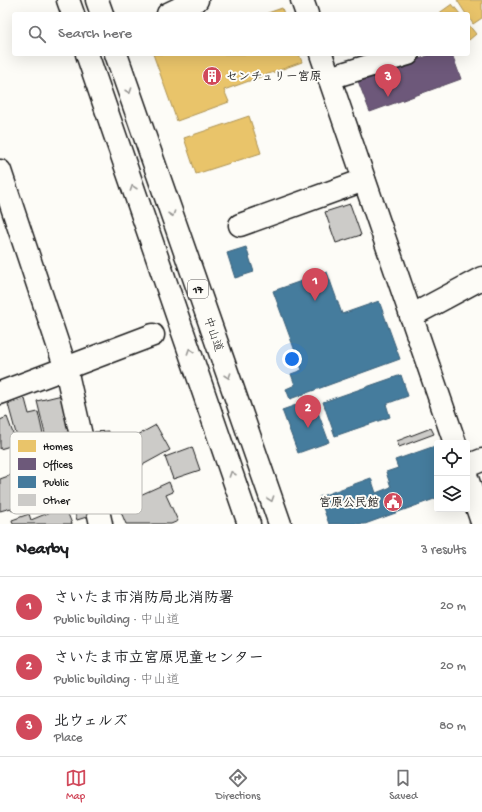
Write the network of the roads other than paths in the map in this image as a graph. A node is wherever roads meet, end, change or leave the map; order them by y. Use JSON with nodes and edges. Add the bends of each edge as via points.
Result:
{"nodes":[{"id":1,"x":68,"y":0,"type":"edge"},
{"id":2,"x":97,"y":0,"type":"edge"},
{"id":3,"x":197,"y":0,"type":"edge"},
{"id":4,"x":302,"y":0,"type":"edge"},
{"id":5,"x":72,"y":12,"type":"edge"},
{"id":6,"x":101,"y":12,"type":"edge"},
{"id":7,"x":172,"y":12,"type":"edge"},
{"id":8,"x":306,"y":12,"type":"edge"},
{"id":9,"x":88,"y":56,"type":"edge"},
{"id":10,"x":117,"y":56,"type":"edge"},
{"id":11,"x":322,"y":56,"type":"edge"},
{"id":12,"x":401,"y":56,"type":"edge"},
{"id":13,"x":329,"y":78,"type":"junction"},
{"id":14,"x":0,"y":172,"type":"edge"},
{"id":15,"x":364,"y":180,"type":"junction"},
{"id":16,"x":240,"y":225,"type":"dead end"},
{"id":17,"x":482,"y":278,"type":"edge"},
{"id":18,"x":411,"y":316,"type":"junction"},
{"id":19,"x":153,"y":336,"type":"dead end"},
{"id":20,"x":66,"y":369,"type":"junction"},
{"id":21,"x":0,"y":393,"type":"edge"},
{"id":22,"x":80,"y":432,"type":"edge"},
{"id":23,"x":454,"y":440,"type":"edge"},
{"id":24,"x":482,"y":460,"type":"edge"},
{"id":25,"x":470,"y":465,"type":"edge"},
{"id":26,"x":470,"y":487,"type":"edge"},
{"id":27,"x":99,"y":514,"type":"edge"},
{"id":28,"x":482,"y":522,"type":"edge"},
{"id":29,"x":101,"y":524,"type":"edge"},
{"id":30,"x":249,"y":524,"type":"edge"},
{"id":31,"x":280,"y":524,"type":"edge"}],
"edges":[{"from":1,"to":5,"type":"main road"},
{"from":2,"to":6,"type":"main road"},
{"from":3,"to":7,"type":"main road"},
{"from":4,"to":8,"type":"main road"},
{"from":30,"to":9,"type":"main road","number":"17","one_way":true},
{"from":10,"to":31,"type":"main road","name":"中山道","number":"17","one_way":true},
{"from":11,"to":13,"type":"main road"},
{"from":12,"to":13,"type":"main road"},
{"from":13,"to":15,"type":"main road"},
{"from":14,"to":20,"type":"main road"},
{"from":15,"to":16,"type":"main road"},
{"from":15,"to":18,"type":"main road"},
{"from":17,"to":18,"type":"main road"},
{"from":18,"to":23,"type":"main road"},
{"from":19,"to":20,"type":"main road"},
{"from":20,"to":21,"type":"main road"},
{"from":20,"to":22,"type":"main road"},
{"from":24,"to":25,"type":"main road"},
{"from":26,"to":28,"type":"main road"},
{"from":27,"to":29,"type":"main road"}]}
